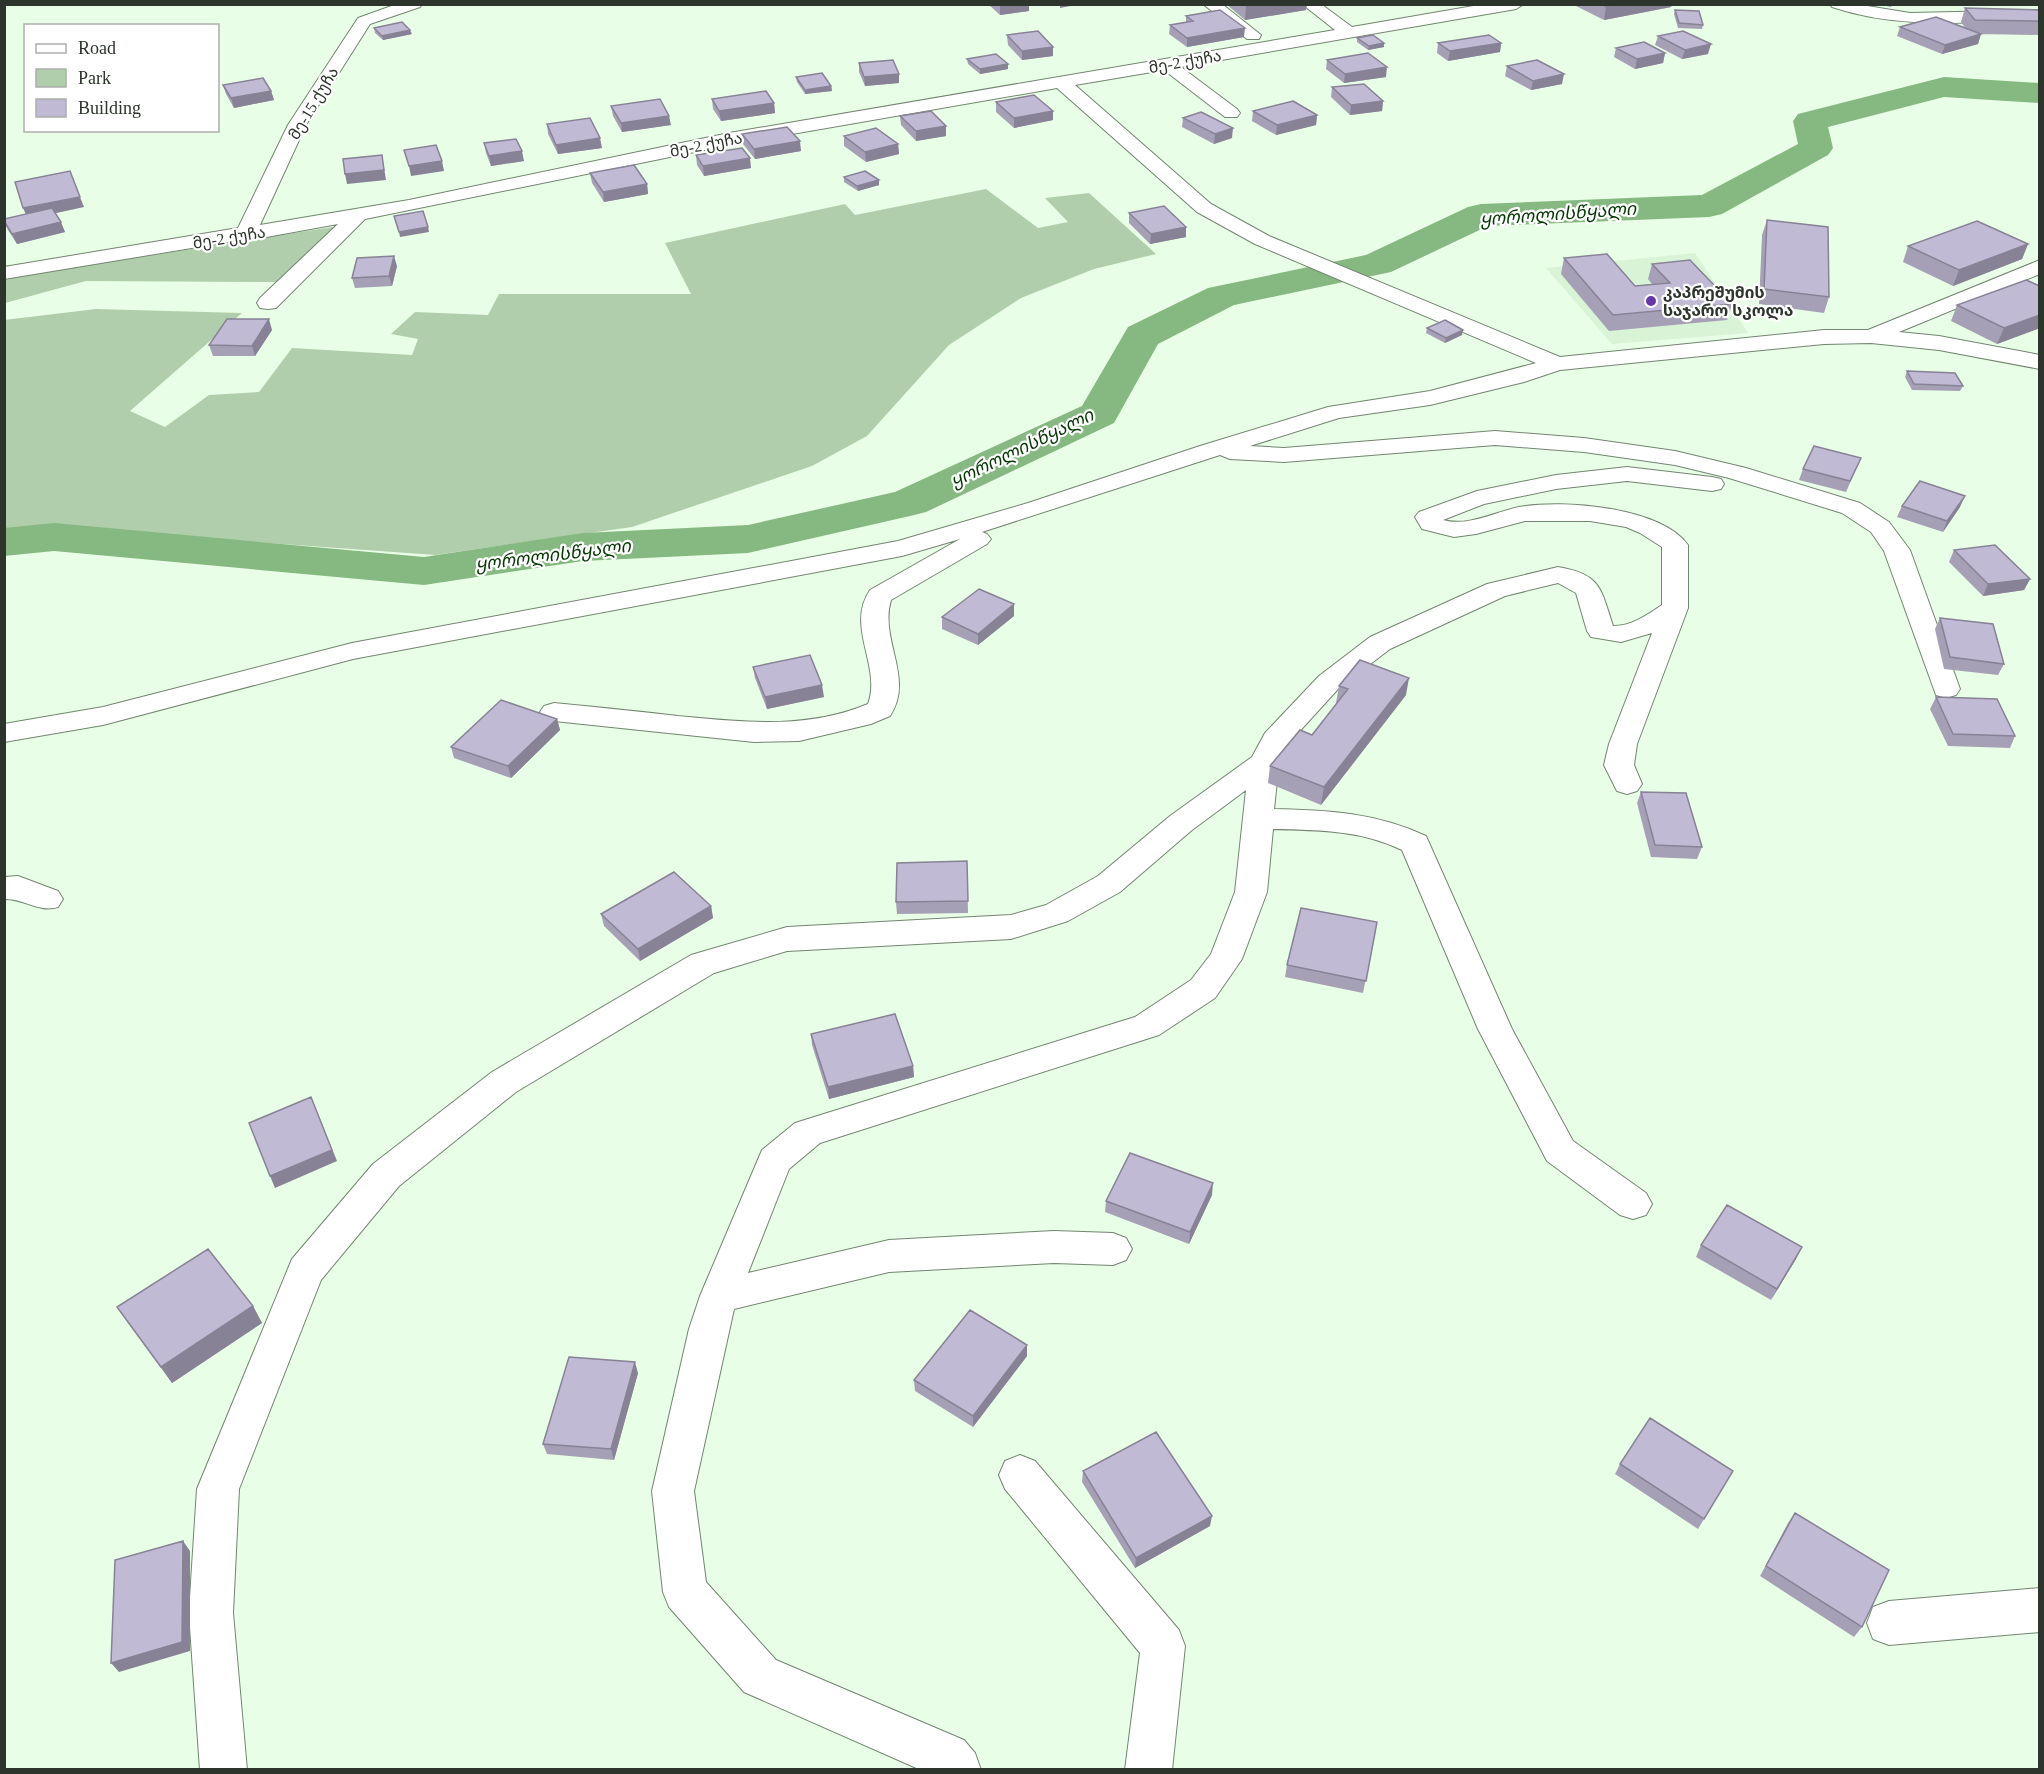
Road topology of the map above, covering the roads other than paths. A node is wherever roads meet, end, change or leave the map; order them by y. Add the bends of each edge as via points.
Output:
1 (414, 4) edge
2 (1211, 4) edge
3 (1310, 4) edge
4 (1516, 4) edge
5 (1839, 4) edge
6 (1964, 4) edge
7 (2040, 15) edge
8 (1941, 17) junction
9 (1348, 32) junction
10 (1268, 46) junction
11 (1167, 64) junction
12 (1061, 82) junction
13 (1231, 114) dead end
14 (358, 215) junction
15 (245, 235) junction
16 (2040, 266) edge
17 (4, 273) edge
18 (268, 303) dead end
19 (1870, 336) junction
20 (2040, 362) edge
21 (1557, 364) junction
22 (1953, 367) dead end
23 (2040, 373) edge
24 (1208, 451) junction
25 (1737, 473) junction
26 (1037, 508) junction
27 (1675, 608) junction
28 (1946, 689) dead end
29 (554, 712) dead end
30 (4, 733) edge
31 (1264, 763) junction
32 (1627, 784) dead end
33 (1259, 819) junction
34 (4, 888) edge
35 (47, 899) dead end
36 (1633, 1204) dead end
37 (1113, 1249) dead end
38 (719, 1296) junction
39 (1020, 1475) dead end
40 (2040, 1610) edge
41 (1889, 1623) dead end
42 (224, 1770) edge
43 (958, 1770) edge
44 (1148, 1770) edge

1 - 15 street, მე-15 ქუჩა via 364,21 297,125
2 - 10 street
3 - 9 street
4 - 9 street, მე-2 ქუჩა
5 - 8 street via 1903,18
6 - 8 street
7 - 8 street
9 - 10 street, მე-2 ქუჩა
10 - 11 street, მე-2 ქუჩა
11 - 12 street, მე-2 ქუჩა
11 - 13 street
12 - 14 street, მე-2 ქუჩა via 729,139
12 - 21 street via 1204,208 1262,240
14 - 15 street, მე-2 ქუჩა
14 - 18 street
15 - 17 street, მე-2 ქუჩა
16 - 19 street
19 - 20 street via 1939,343
19 - 21 street via 1812,338
21 - 24 street via 1431,398 1336,412
22 - 23 street
24 - 25 street via 1284,455 1496,438 1584,445
24 - 26 street
25 - 27 street via 1726,482 1714,484 1627,474 1556,482 1478,498 1428,517 1431,524 1442,530 1458,531 1522,513 1625,517 1664,535 1675,545
25 - 28 street via 1851,508 1880,527 1897,550
26 - 29 street via 879,596 872,610 872,631 885,665 886,698 880,710 799,732 754,733
26 - 30 street via 902,548 352,651 103,716
27 - 31 street via 1637,631 1613,636 1601,631 1588,589 1570,577 1558,575 1496,590 1380,642 1329,682 1275,740
27 - 32 street via 1623,744 1619,765
31 - 33 street
31 - 42 street via 1181,823 1109,884 1057,913 1011,927 787,939 703,964 504,1082 386,1175 306,1271 218,1489 211,1613
33 - 36 street via 1341,821 1394,832 1415,843 1496,1029 1560,1152
33 - 38 street via 1251,892 1226,959 1203,989 1147,1026 808,1133 775,1160
34 - 35 street via 18,887
37 - 38 street via 1054,1247 889,1256
38 - 43 street via 673,1491 685,1592 760,1676 947,1757
39 - 44 street via 1162,1646
40 - 41 street

